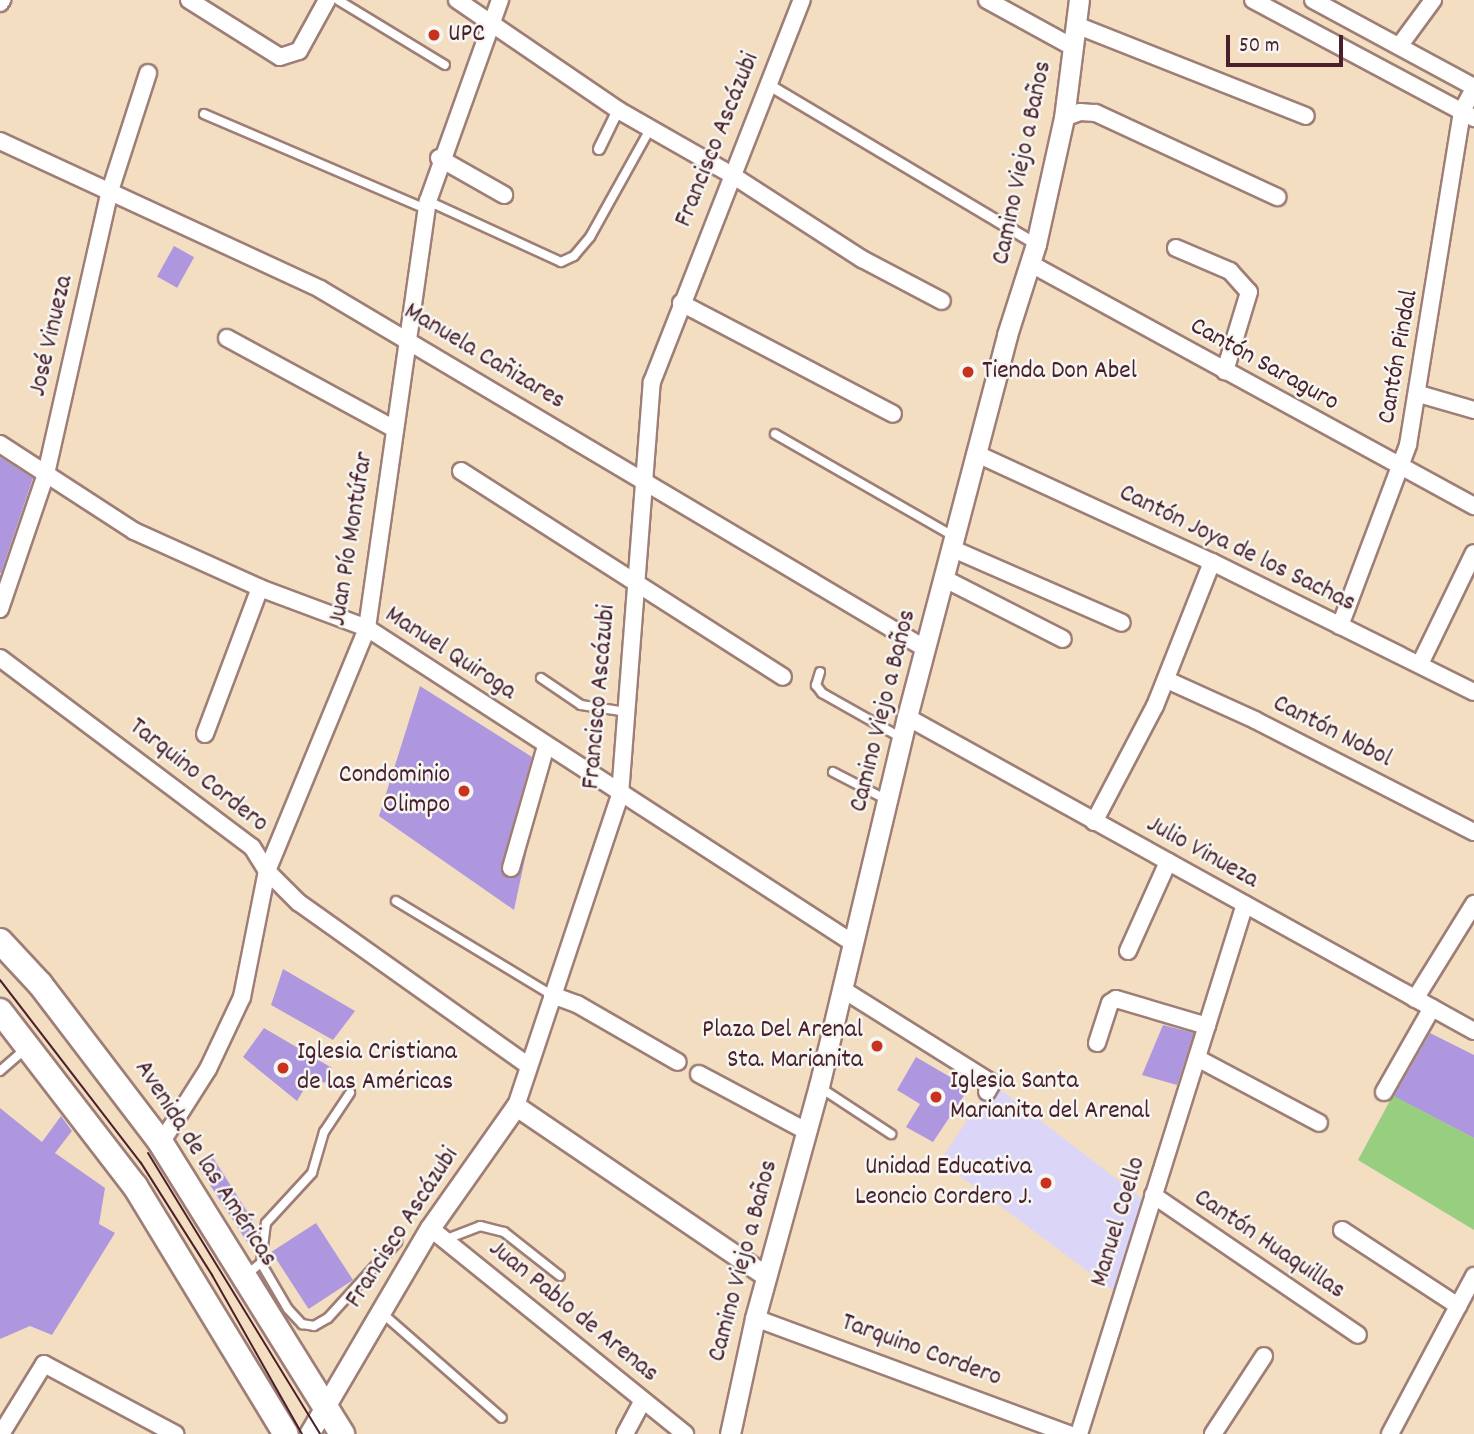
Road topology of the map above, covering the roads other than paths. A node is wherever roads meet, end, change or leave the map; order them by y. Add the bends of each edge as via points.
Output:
1 (188, 0) edge
2 (327, 0) edge
3 (338, 0) edge
4 (457, 0) edge
5 (500, 0) edge
6 (802, 0) edge
7 (987, 0) edge
8 (1079, 0) edge
9 (1253, 0) edge
10 (1313, 0) edge
11 (1433, 0) edge
12 (490, 22) junction
13 (1076, 25) junction
14 (1400, 45) junction
15 (1073, 47) junction
16 (445, 65) dead end
17 (148, 73) dead end
18 (769, 85) junction
19 (1474, 88) edge
20 (618, 110) junction
21 (204, 114) dead end
22 (1468, 115) edge
23 (1306, 116) dead end
24 (1064, 118) junction
25 (650, 129) junction
26 (0, 141) edge
27 (599, 149) dead end
28 (439, 158) junction
29 (732, 175) junction
30 (109, 194) junction
31 (504, 195) dead end
32 (1277, 197) dead end
33 (427, 205) junction
34 (1036, 244) junction
35 (1176, 248) dead end
36 (1031, 264) junction
37 (942, 300) dead end
38 (681, 303) junction
39 (405, 337) junction
40 (227, 338) dead end
41 (1225, 371) junction
42 (1419, 394) junction
43 (1474, 410) edge
44 (893, 414) dead end
45 (393, 428) junction
46 (775, 433) dead end
47 (0, 444) edge
48 (977, 454) junction
49 (1400, 467) junction
50 (461, 471) dead end
51 (46, 474) junction
52 (647, 486) junction
53 (1474, 506) edge
54 (954, 543) junction
55 (1474, 553) edge
56 (1212, 562) junction
57 (946, 579) junction
58 (636, 586) junction
59 (260, 588) junction
60 (0, 609) edge
61 (1122, 623) dead end
62 (1340, 626) junction
63 (367, 628) junction
64 (1063, 639) dead end
65 (926, 649) junction
66 (0, 658) edge
67 (1420, 664) junction
68 (820, 672) dead end
69 (783, 677) dead end
70 (541, 678) dead end
71 (1167, 680) junction
72 (1474, 692) edge
73 (626, 712) junction
74 (907, 717) junction
75 (205, 734) dead end
76 (902, 738) junction
77 (546, 746) junction
78 (833, 772) dead end
79 (620, 795) junction
80 (887, 800) junction
81 (1094, 822) junction
82 (1474, 832) edge
83 (1168, 862) junction
84 (510, 868) dead end
85 (267, 871) junction
86 (396, 901) dead end
87 (1245, 904) junction
88 (1474, 904) edge
89 (0, 941) edge
90 (853, 943) junction
91 (1128, 950) dead end
92 (842, 989) junction
93 (552, 995) junction
94 (1415, 999) junction
95 (1432, 1008) junction
96 (5, 1022) edge
97 (1207, 1026) junction
98 (1474, 1031) edge
99 (1097, 1043) dead end
100 (28, 1047) junction
101 (1197, 1058) junction
102 (678, 1062) dead end
103 (527, 1065) junction
104 (0, 1071) edge
105 (699, 1074) dead end
106 (819, 1086) junction
107 (987, 1092) dead end
108 (1384, 1092) dead end
109 (350, 1093) dead end
110 (516, 1106) junction
111 (1319, 1123) dead end
112 (806, 1132) junction
113 (891, 1135) dead end
114 (161, 1143) junction
115 (1153, 1195) junction
116 (1342, 1230) dead end
117 (437, 1234) junction
118 (397, 1242) dead end
119 (252, 1270) junction
120 (560, 1276) dead end
121 (766, 1276) junction
122 (1474, 1276) edge
123 (1458, 1306) junction
124 (380, 1311) junction
125 (279, 1315) junction
126 (755, 1318) junction
127 (1358, 1335) dead end
128 (1264, 1356) dead end
129 (643, 1400) junction
130 (323, 1405) junction
131 (502, 1418) dead end
132 (1034, 1428) edge
133 (1, 1434) edge
134 (175, 1434) edge
135 (286, 1434) edge
136 (309, 1434) edge
137 (342, 1434) edge
138 (625, 1434) edge
139 (685, 1434) edge
140 (730, 1434) edge
141 (1069, 1434) edge
142 (1079, 1434) edge
143 (1213, 1434) edge
144 (1390, 1434) edge

1 - 2 street via 280,57 299,51
3 - 16 lane
4 - 12 street
5 - 12 street, Juan Pío Montúfar
6 - 18 street, Francisco Ascázubi
7 - 15 street
8 - 13 street, Camino Viejo a Baños
9 - 22 street
10 - 14 street
11 - 14 street
12 - 20 street
12 - 28 street, Juan Pío Montúfar
13 - 15 street, Camino Viejo a Baños
13 - 23 street
14 - 19 street
15 - 24 street, Camino Viejo a Baños
17 - 30 street, José Vinueza
18 - 29 street, Francisco Ascázubi
18 - 34 street
19 - 22 street, Cantón Pindal
20 - 25 street
20 - 27 street
21 - 33 lane
22 - 42 street, Cantón Pindal
24 - 32 street via 1096,113
24 - 34 street, Camino Viejo a Baños
25 - 29 street
25 - 33 lane via 590,237 574,256 561,262
26 - 30 street, Manuela Cañizares
28 - 31 street
28 - 33 street, Juan Pío Montúfar
29 - 37 street via 862,259
29 - 38 street, Francisco Ascázubi
30 - 39 street, Manuela Cañizares via 320,289
30 - 51 street, José Vinueza
33 - 39 street, Juan Pío Montúfar
34 - 36 street, Camino Viejo a Baños
35 - 41 street via 1230,271 1249,292
36 - 41 street, Cantón Saraguro
36 - 48 street, Camino Viejo a Baños
38 - 44 street
38 - 52 street, Francisco Ascázubi via 652,382
39 - 45 street, Juan Pío Montúfar
39 - 52 street, Manuela Cañizares
40 - 45 street
41 - 49 street, Cantón Saraguro
42 - 43 street
42 - 49 street, Cantón Pindal
45 - 63 street, Juan Pío Montúfar
46 - 54 lane
47 - 51 street, Manuel Quiroga
48 - 54 street, Camino Viejo a Baños
48 - 56 street, Cantón Joya de los Sachas
49 - 53 street, Cantón Saraguro
49 - 62 street, Cantón Pindal
50 - 58 street
51 - 59 street, Manuel Quiroga via 134,531
51 - 60 street, José Vinueza
52 - 58 street, Francisco Ascázubi
52 - 65 street, Manuela Cañizares
54 - 57 street, Camino Viejo a Baños
54 - 61 street
55 - 67 street
56 - 62 street, Cantón Joya de los Sachas
56 - 71 street
57 - 64 street
57 - 65 street, Camino Viejo a Baños
58 - 69 street
58 - 73 street, Francisco Ascázubi
59 - 63 street, Manuel Quiroga
59 - 75 street
62 - 67 street, Cantón Joya de los Sachas
63 - 77 street, Manuel Quiroga
63 - 85 street, Juan Pío Montúfar
65 - 74 street, Camino Viejo a Baños
66 - 85 street, Tarquino Cordero via 252,847
67 - 72 street, Cantón Joya de los Sachas
68 - 76 lane via 816,685 822,693
70 - 73 lane via 581,705
71 - 81 street
71 - 82 street, Cantón Nobol
73 - 79 street, Francisco Ascázubi
74 - 76 street, Camino Viejo a Baños
74 - 81 street, Julio Vinueza
76 - 80 street, Camino Viejo a Baños
77 - 79 street, Manuel Quiroga
77 - 84 street
78 - 80 lane
79 - 90 street, Manuel Quiroga
79 - 93 street, Francisco Ascázubi
80 - 90 street, Camino Viejo a Baños
81 - 83 street, Julio Vinueza
83 - 87 street, Julio Vinueza
83 - 91 street
85 - 103 street, Tarquino Cordero via 298,902
85 - 114 street, Juan Pío Montúfar via 242,997 208,1069
86 - 93 lane
87 - 94 street, Julio Vinueza
87 - 97 street, Manuel Coello
88 - 94 street
89 - 114 main road, Avenida de las Américas via 40,985
90 - 92 street, Camino Viejo a Baños
92 - 106 street, Camino Viejo a Baños
92 - 107 street via 992,1083
93 - 102 street via 577,1004
93 - 103 street, Francisco Ascázubi
94 - 95 street, Julio Vinueza
95 - 98 street, Julio Vinueza
95 - 108 street
96 - 100 main road
97 - 99 street via 1116,999 1110,1003
97 - 101 street, Manuel Coello
100 - 104 lane
100 - 135 main road via 135,1186
101 - 111 street
101 - 115 street, Manuel Coello
103 - 110 street, Francisco Ascázubi
105 - 112 street
106 - 112 street, Camino Viejo a Baños
106 - 113 lane
109 - 119 lane via 324,1132 312,1173 266,1223
110 - 117 street, Francisco Ascázubi
110 - 121 street
112 - 121 street, Camino Viejo a Baños
114 - 119 main road, Avenida de las Américas
115 - 127 street, Cantón Huaquillas
115 - 142 street, Manuel Coello
116 - 123 street
117 - 120 lane via 480,1226 504,1232
117 - 124 street, Francisco Ascázubi
117 - 129 street, Juan Pablo de Arenas
118 - 125 lane via 328,1318 314,1326
119 - 125 main road, Avenida de las Américas
121 - 126 street, Camino Viejo a Baños
122 - 123 street
123 - 144 street
124 - 130 street, Francisco Ascázubi
124 - 131 lane
125 - 130 main road, Avenida de las Américas
126 - 132 street, Tarquino Cordero
126 - 140 street, Camino Viejo a Baños
128 - 143 street
129 - 138 street
129 - 139 street, Juan Pablo de Arenas
130 - 136 street, Francisco Ascázubi
130 - 137 main road, Avenida de las Américas
132 - 141 street, Tarquino Cordero
133 - 134 street via 44,1364

